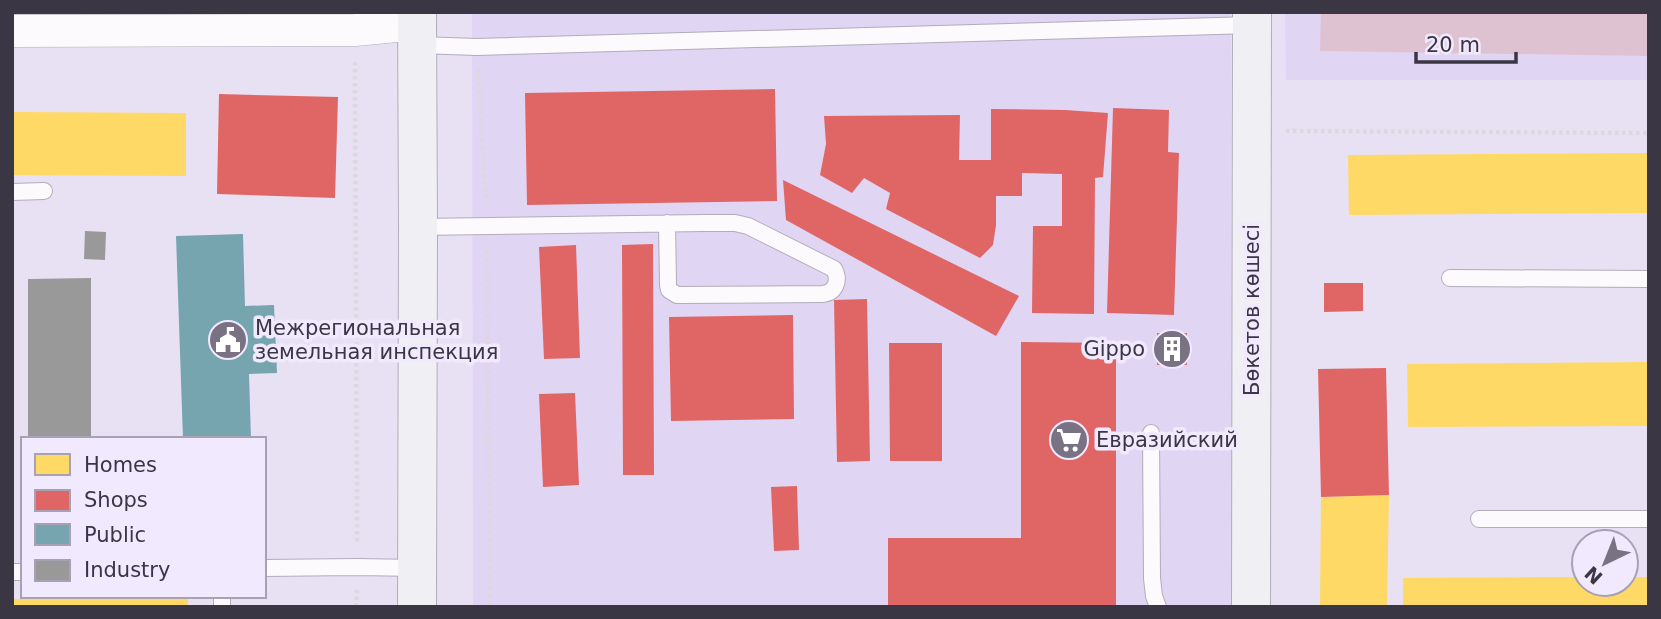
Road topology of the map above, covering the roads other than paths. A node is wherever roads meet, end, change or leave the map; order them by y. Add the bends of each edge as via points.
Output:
1 (1252, 19) edge
2 (417, 27) edge
3 (12, 31) edge
4 (44, 191) dead end
5 (12, 192) edge
6 (667, 223) junction
7 (418, 227) junction
8 (1450, 278) dead end
9 (1649, 279) edge
10 (1152, 433) dead end
11 (1479, 519) dead end
12 (1649, 519) edge
13 (266, 568) edge
14 (417, 568) junction
15 (417, 607) edge
16 (1158, 607) edge
17 (1251, 607) edge

1 - 2 lane via 477,47
1 - 17 main road, Бөкетов көшесі
2 - 3 street
2 - 7 main road
4 - 5 lane
6 - 6 lane via 748,226 834,269 835,286 827,294 677,295 668,285
6 - 7 lane
7 - 14 main road
8 - 9 lane
10 - 16 lane via 1152,578
11 - 12 lane
13 - 14 lane
14 - 15 main road

